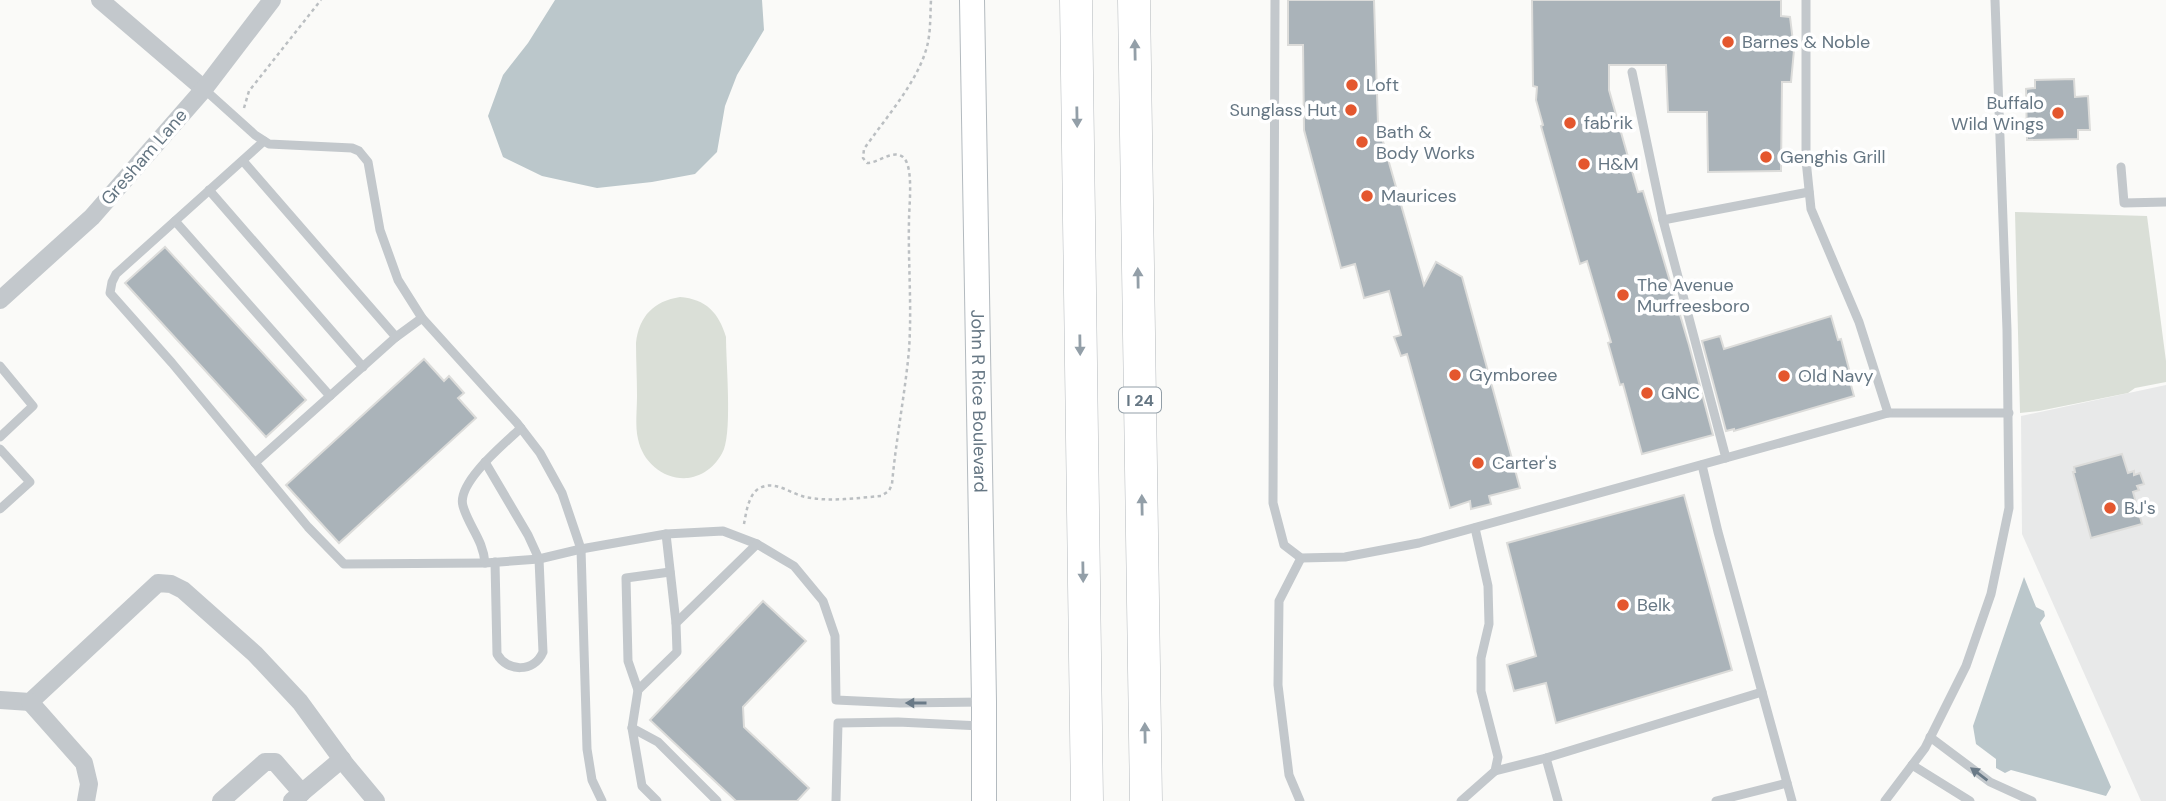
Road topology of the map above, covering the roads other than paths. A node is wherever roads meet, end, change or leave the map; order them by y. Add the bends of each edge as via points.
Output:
1 (100, 0) edge
2 (272, 0) edge
3 (972, 0) edge
4 (1076, 0) edge
5 (1134, 0) edge
6 (1275, 0) edge
7 (1806, 0) edge
8 (1995, 0) edge
9 (1632, 72) dead end
10 (204, 89) junction
11 (264, 141) junction
12 (243, 160) junction
13 (2121, 167) dead end
14 (209, 190) junction
15 (1809, 192) junction
16 (2166, 202) edge
17 (1663, 220) junction
18 (175, 221) junction
19 (0, 300) edge
20 (422, 317) junction
21 (396, 337) junction
22 (0, 366) edge
23 (363, 367) junction
24 (330, 396) junction
25 (1888, 413) junction
26 (2009, 413) junction
27 (521, 428) junction
28 (0, 437) edge
29 (0, 449) edge
30 (1726, 458) junction
31 (485, 462) junction
32 (255, 463) junction
33 (1702, 465) junction
34 (0, 509) edge
35 (1475, 528) junction
36 (666, 534) junction
37 (757, 544) junction
38 (581, 549) junction
39 (1301, 558) junction
40 (539, 559) junction
41 (490, 562) junction
42 (670, 572) junction
43 (676, 623) junction
44 (638, 690) junction
45 (1762, 692) junction
46 (0, 700) edge
47 (30, 702) junction
48 (984, 714) junction
49 (632, 728) junction
50 (1930, 737) junction
51 (1546, 758) junction
52 (342, 759) junction
53 (1912, 765) junction
54 (1495, 771) junction
55 (1787, 783) junction
56 (297, 797) edge
57 (86, 801) edge
58 (221, 801) edge
59 (376, 801) edge
60 (602, 801) edge
61 (657, 801) edge
62 (717, 801) edge
63 (836, 801) edge
64 (984, 801) edge
65 (1087, 801) edge
66 (1146, 801) edge
67 (1300, 801) edge
68 (1461, 801) edge
69 (1558, 801) edge
70 (1716, 801) edge
71 (1792, 801) edge
72 (1885, 801) edge
73 (1970, 801) edge
74 (2032, 801) edge

1 - 10 street
2 - 10 street, Gresham Lane
3 - 48 street, John R Rice Boulevard
4 -> 65 highway
66 -> 5 highway, I 24
6 - 39 lane via 1273,503 1284,545
7 - 15 lane
8 - 26 lane
9 - 17 lane
10 - 11 lane
10 - 19 street, Gresham Lane via 92,216
11 - 12 lane
11 - 20 lane via 282,146 352,148 364,156 380,230 398,280
12 - 14 lane
12 - 21 lane
13 - 16 lane via 2124,204
14 - 18 lane
14 - 23 lane
15 - 17 lane
15 - 25 lane via 1811,209 1859,322
17 - 30 lane
18 - 24 lane
18 - 32 lane via 116,274 110,293
20 - 21 lane
20 - 27 lane
21 - 23 lane
22 - 28 lane via 33,406
23 - 24 lane
24 - 32 lane
25 - 26 lane
25 - 30 lane
26 - 50 lane via 2009,508 1991,594 1966,667
27 - 31 lane
27 - 38 lane via 562,493
29 - 34 lane via 30,482
30 - 33 lane
31 - 40 lane
31 - 41 lane via 462,496
32 - 41 lane via 344,564
33 - 35 lane
33 - 45 lane
35 - 39 lane via 1345,558
35 - 54 lane via 1488,586 1489,624 1481,658 1481,691 1498,757
36 - 37 lane via 723,531
36 - 38 lane
36 - 42 lane
37 - 43 lane
48 -> 37 lane via 836,700 835,636 823,601 794,566
38 - 40 lane
38 - 60 lane via 587,749 592,780
39 - 67 lane via 1279,601 1278,672 1289,775
40 - 41 lane
40 - 41 lane via 543,652 528,667 507,666 496,654
42 - 43 lane
42 - 44 lane via 626,578 628,661
43 - 44 lane via 677,652
44 - 49 lane
45 - 51 lane
45 - 55 lane
46 - 47 street
47 - 52 street via 158,583 171,584 255,654 300,702
47 - 57 street via 84,763 89,784
48 - 63 lane via 838,723
48 - 64 street, John R Rice Boulevard
49 - 61 lane via 642,786
49 - 62 lane via 658,742
50 - 53 lane
74 -> 50 lane via 1990,782
51 - 54 lane
51 - 69 lane
52 - 56 street
52 - 59 street
53 - 72 lane
53 - 73 lane
54 - 68 lane
55 - 70 lane
55 - 71 lane
56 - 58 street via 275,762 265,762

